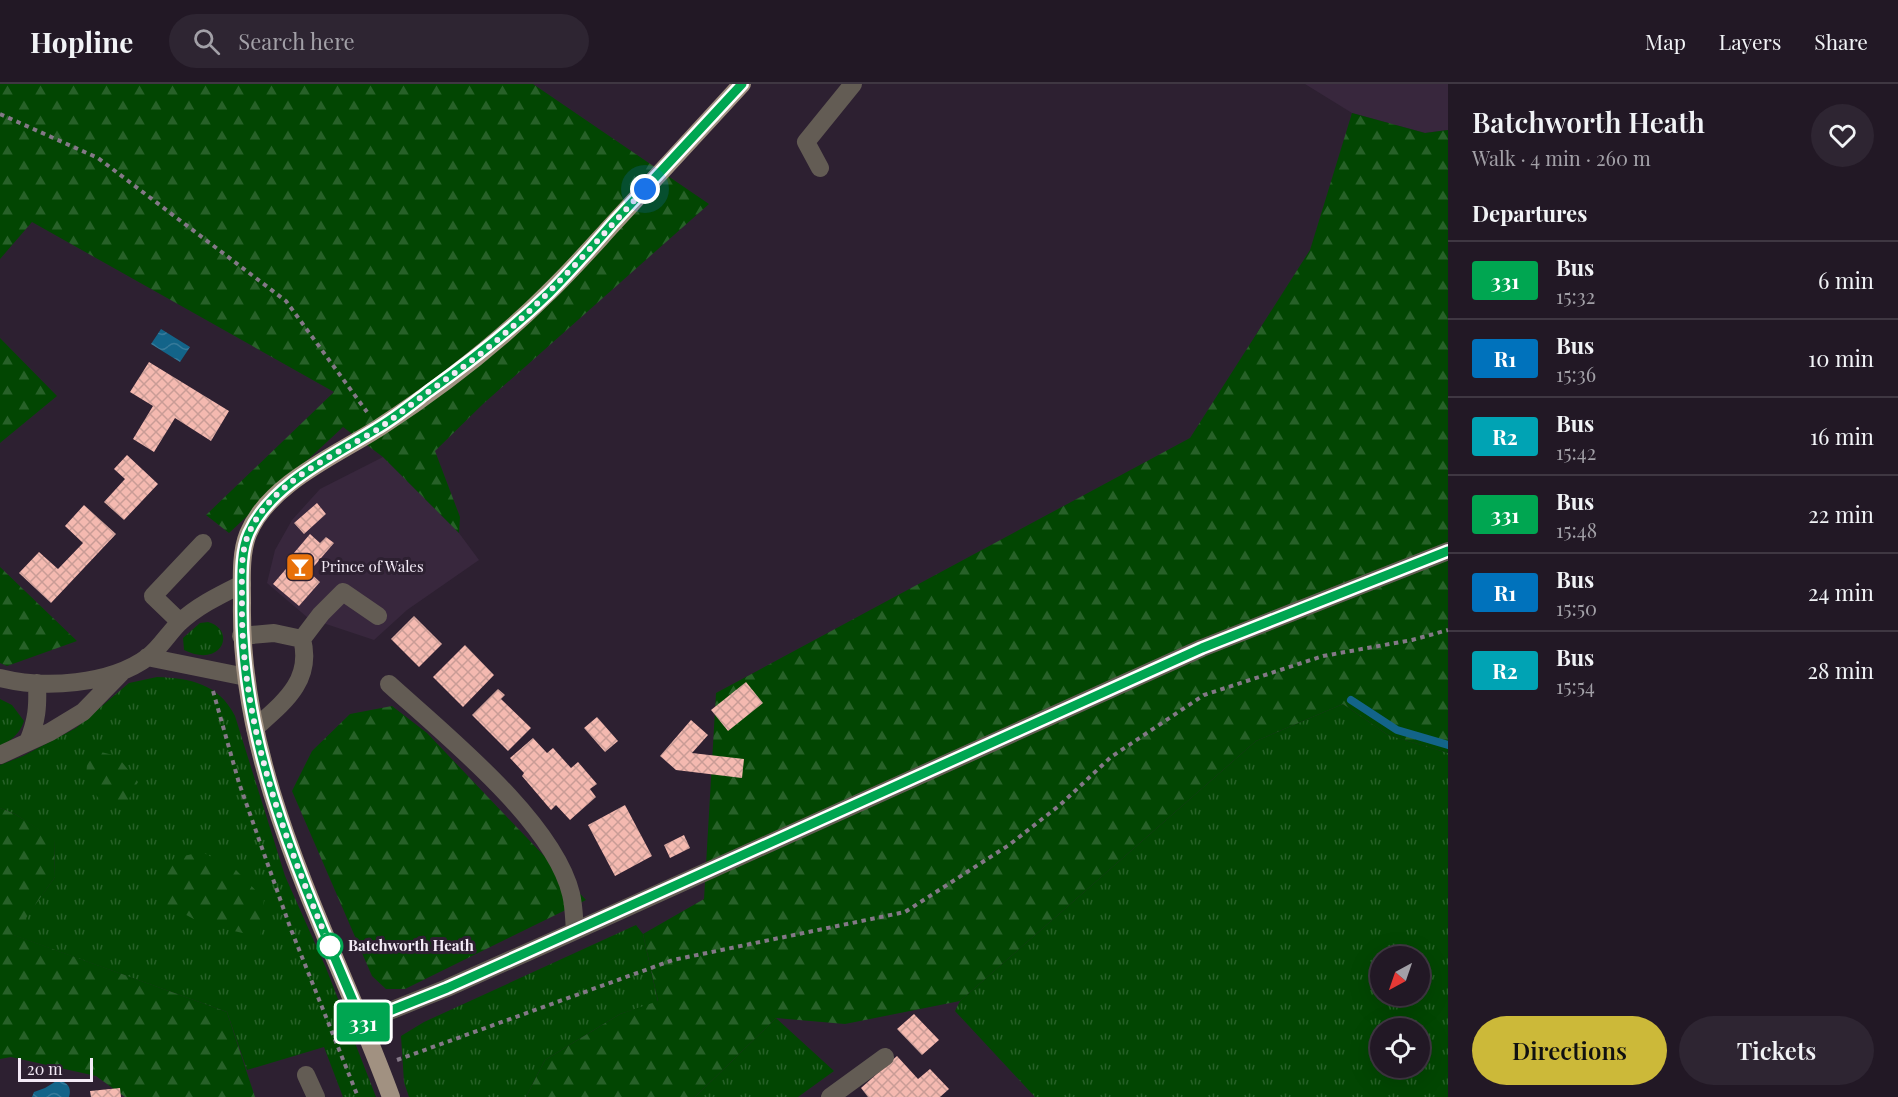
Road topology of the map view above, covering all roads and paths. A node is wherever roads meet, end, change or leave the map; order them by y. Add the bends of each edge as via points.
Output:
1 (742, 84) edge
2 (853, 84) edge
3 (0, 114) edge
4 (820, 168) dead end
5 (372, 420) dead end
6 (203, 543) dead end
7 (1448, 551) edge
8 (242, 584) junction
9 (378, 616) dead end
10 (180, 622) junction
11 (1448, 630) edge
12 (241, 636) junction
13 (302, 639) junction
14 (147, 657) junction
15 (122, 671) junction
16 (246, 677) junction
17 (0, 678) edge
18 (37, 683) junction
19 (388, 684) dead end
20 (212, 690) dead end
21 (255, 728) junction
22 (28, 741) junction
23 (0, 755) edge
24 (574, 931) junction
25 (362, 1022) junction
26 (885, 1057) dead end
27 (394, 1061) dead end
28 (306, 1075) dead end
29 (316, 1097) edge
30 (358, 1097) edge
31 (391, 1097) edge
32 (830, 1097) edge

1 - 8 main road via 549,293 480,354 379,428 300,476 268,505 248,534
2 - 4 street via 806,142
3 - 5 path via 98,158 286,301
6 - 10 street via 153,596
7 - 24 street via 1202,648
8 - 10 street
8 - 12 main road
9 - 13 street via 343,592
10 - 14 street
11 - 27 path via 1323,656 1204,695 1111,757 1060,805 1009,845 905,912 673,960
12 - 13 street via 274,633
12 - 16 main road
13 - 21 street via 306,655 301,677 285,701
14 - 15 street
14 - 16 street
15 - 18 street via 65,684
15 - 22 street via 82,712
16 - 21 main road
17 - 18 street
18 - 22 street via 38,709
19 - 24 street via 511,799 543,839 562,869 572,895
20 - 30 path via 239,783 282,904
21 - 25 main road via 269,785 300,876
22 - 23 street
24 - 25 street
25 - 31 main road
26 - 32 street
28 - 29 street

